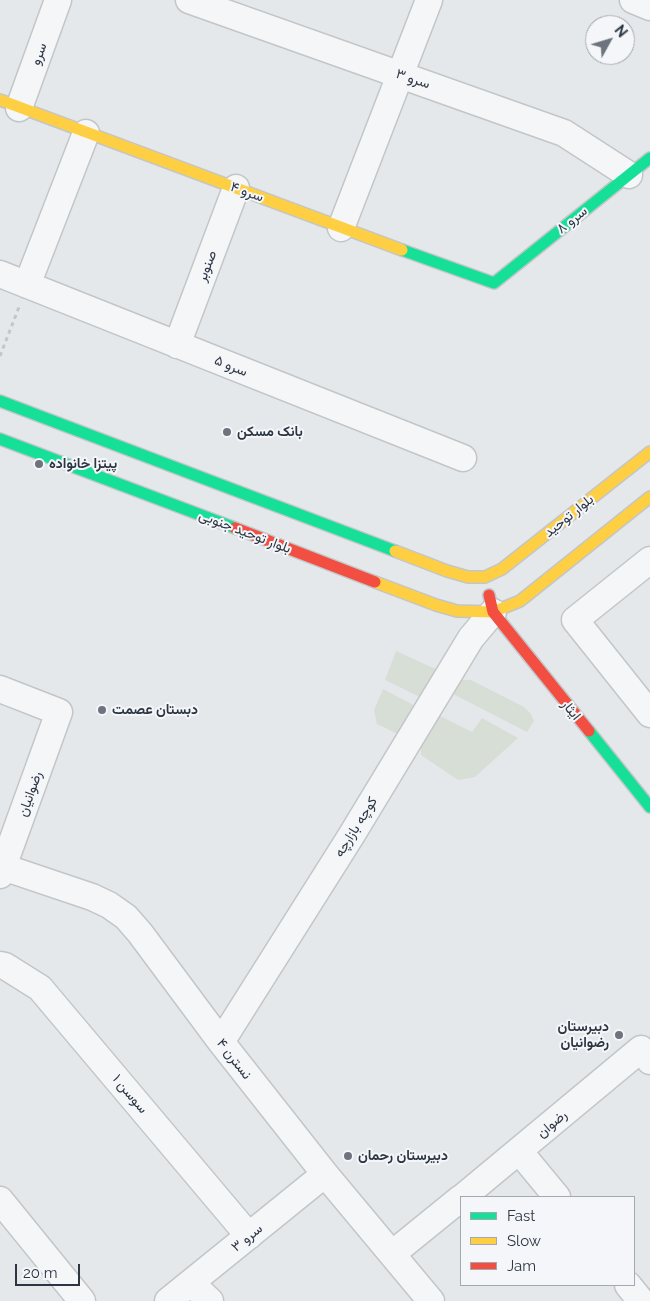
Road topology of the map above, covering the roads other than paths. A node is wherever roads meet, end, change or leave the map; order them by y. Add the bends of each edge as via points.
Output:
1 (58, 0) edge
2 (189, 0) edge
3 (429, 0) edge
4 (633, 0) edge
5 (650, 7) edge
6 (400, 75) junction
7 (9, 104) edge
8 (86, 132) junction
9 (650, 158) edge
10 (628, 175) junction
11 (236, 188) junction
12 (341, 228) junction
13 (0, 274) edge
14 (494, 283) joint
15 (27, 285) junction
16 (177, 344) junction
17 (0, 401) edge
18 (0, 439) edge
19 (650, 452) edge
20 (463, 458) dead end
21 (650, 497) edge
22 (650, 560) edge
23 (485, 576) junction
24 (493, 612) junction
25 (642, 687) edge
26 (0, 689) edge
27 (650, 714) edge
28 (650, 808) edge
29 (1, 869) edge
30 (0, 965) edge
31 (221, 1042) junction
32 (645, 1055) edge
33 (519, 1152) junction
34 (326, 1174) junction
35 (464, 1196) edge
36 (555, 1196) edge
37 (0, 1200) edge
38 (460, 1200) edge
39 (249, 1236) junction
40 (392, 1254) junction
41 (192, 1283) junction
42 (629, 1286) edge
43 (82, 1301) edge
44 (168, 1301) edge
45 (210, 1301) edge
46 (431, 1301) edge
47 (642, 1301) edge

1 - 7 street, سرو
2 - 6 street, سرو ۳
3 - 6 street
4 - 5 street
6 - 10 street, سرو ۳ via 564,133
6 - 12 street
7 - 8 main road, سرو ۴
8 - 11 main road, سرو ۴
8 - 15 street
9 - 10 main road, سرو ۸
10 - 14 main road, سرو ۸
11 - 12 main road, سرو ۴
11 - 16 street, صنوبر
12 - 14 main road, سرو ۴
13 - 15 street, سرو ۵
15 - 16 street, سرو ۵
16 - 20 street, سرو ۵
17 - 23 main road via 447,571 468,577
18 - 24 main road, بلوار توحید جنوبی via 436,605 458,611
19 - 23 main road, بلوار توحید via 502,569
21 - 24 main road via 520,601
22 - 25 street via 575,620
23 - 24 main road
24 - 28 main road, ایثار
24 - 31 street, کوچه بازارچه via 470,638 351,836
25 - 27 street
26 - 29 street, رضوانیان via 59,712
29 - 31 street, نسترن ۴ via 92,897 126,917
30 - 39 street, سوسن ۱ via 40,988
31 - 34 street, نسترن ۴
32 - 33 street, رضوان
33 - 35 street, رضوان
33 - 36 street
34 - 39 street, سرو ۳
34 - 40 street, نسترن ۴
37 - 43 street
38 - 40 street, رضوان
39 - 41 street, سرو ۳
40 - 46 street, نسترن ۴
41 - 44 street, سرو ۳
41 - 45 street
42 - 47 street

